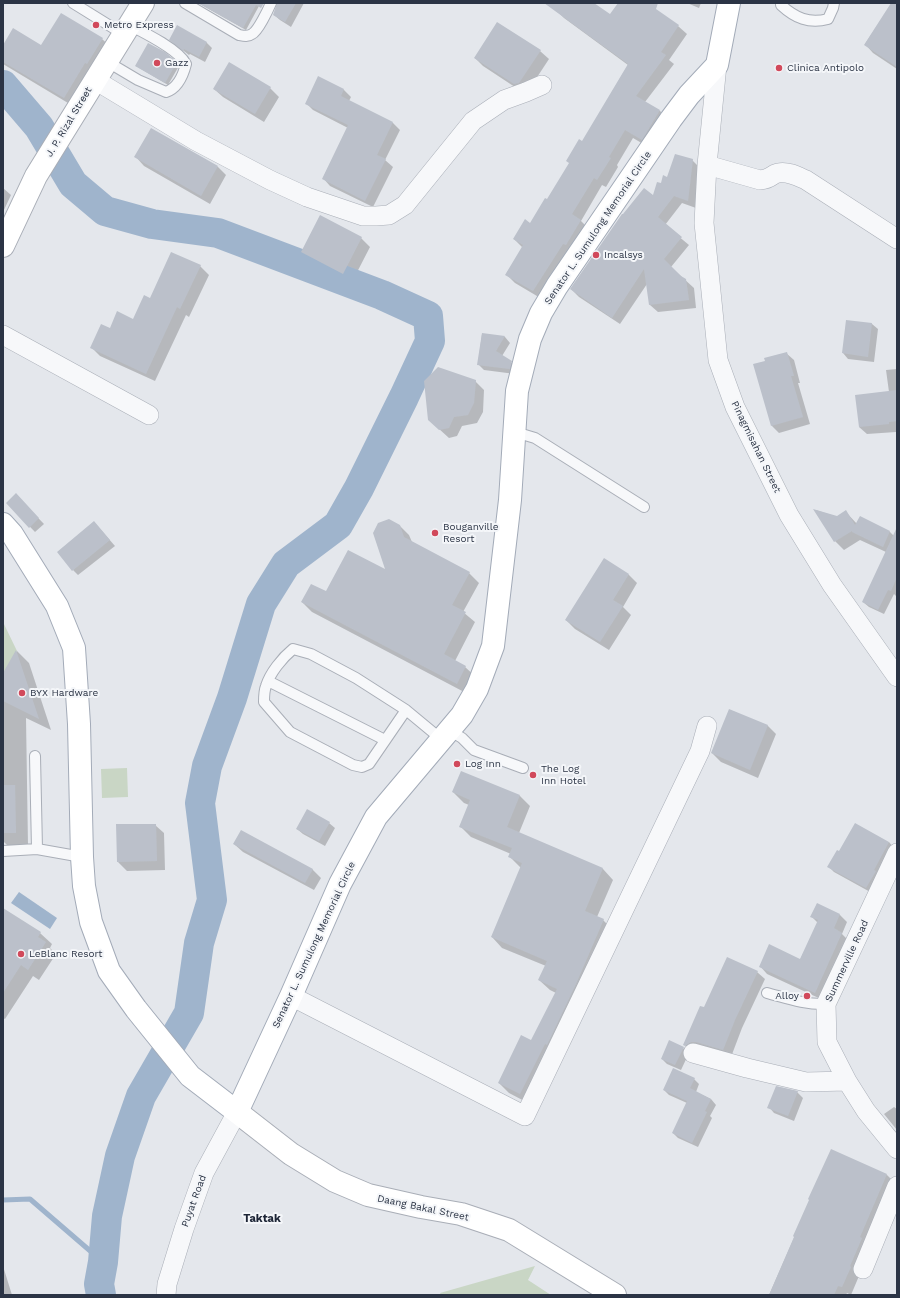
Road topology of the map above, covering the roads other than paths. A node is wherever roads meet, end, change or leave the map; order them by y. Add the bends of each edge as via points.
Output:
1 (73, 3) edge
2 (143, 3) edge
3 (185, 3) edge
4 (271, 3) edge
5 (730, 3) edge
6 (781, 3) edge
7 (834, 3) edge
8 (126, 30) junction
9 (106, 61) junction
10 (717, 65) junction
11 (95, 80) junction
12 (542, 85) dead end
13 (707, 165) junction
14 (897, 239) edge
15 (3, 246) edge
16 (3, 335) edge
17 (149, 415) dead end
18 (515, 432) junction
19 (644, 507) dead end
20 (3, 524) edge
21 (3, 542) edge
22 (33, 569) junction
23 (897, 677) edge
24 (268, 681) junction
25 (406, 710) junction
26 (707, 726) dead end
27 (445, 735) junction
28 (385, 740) junction
29 (35, 756) dead end
30 (523, 768) dead end
31 (37, 849) junction
32 (3, 851) edge
33 (897, 853) edge
34 (82, 858) junction
35 (767, 992) dead end
36 (291, 996) junction
37 (826, 1004) junction
38 (693, 1052) dead end
39 (847, 1081) junction
40 (237, 1112) junction
41 (897, 1149) edge
42 (897, 1186) edge
43 (863, 1269) dead end
44 (166, 1295) edge
45 (615, 1295) edge

1 - 8 lane
2 - 8 main road, J. P. Rizal Street
3 - 4 lane via 246,37 254,34
5 - 10 main road
6 - 7 lane via 785,9 800,19 817,22 828,19
8 - 9 main road, J. P. Rizal Street
8 - 9 lane via 168,47 184,59 186,64 180,81 166,92 138,80
9 - 11 main road, J. P. Rizal Street
10 - 13 street, Pinagmisahan Street
10 - 18 main road, Senator L. Sumulong Memorial Circle via 671,119 541,313 530,339 517,391
11 - 12 street via 196,141 270,180 307,197 363,216 389,215 405,205 473,121 504,100
11 - 15 main road, J. P. Rizal Street via 36,176
13 - 14 street via 760,180 768,179 777,173 789,173 806,180
13 - 23 street, Pinagmisahan Street via 704,223 718,360 735,407 790,515 828,579
16 - 17 street
18 - 19 lane via 536,438
18 - 27 main road, Senator L. Sumulong Memorial Circle via 494,646 477,690 462,715
20 - 22 main road
21 - 22 main road
22 - 34 main road via 57,606 74,648 79,724
24 - 25 lane via 282,658 293,649 311,654 356,678
24 - 28 lane
24 - 28 lane via 264,702 290,732 353,765 362,767 369,764
25 - 27 lane
25 - 28 lane
26 - 36 street via 700,751 526,1116
27 - 30 lane via 462,738 474,750
27 - 36 main road, Senator L. Sumulong Memorial Circle via 376,817 340,884
29 - 31 lane
31 - 32 lane
31 - 34 lane
33 - 37 street, Summerville Road
34 - 40 main road via 91,922 109,971 136,1010 190,1076
35 - 37 lane via 794,1000
36 - 40 main road, Senator L. Sumulong Memorial Circle
37 - 39 street, Summerville Road via 827,1042
38 - 39 street via 806,1082
39 - 41 street, Summerville Road via 866,1111
40 - 44 street, Puyat Road via 204,1173 184,1229
40 - 45 main road, Daang Bakal Street via 291,1154 335,1181 368,1195 421,1208 461,1214 509,1230
42 - 43 street

